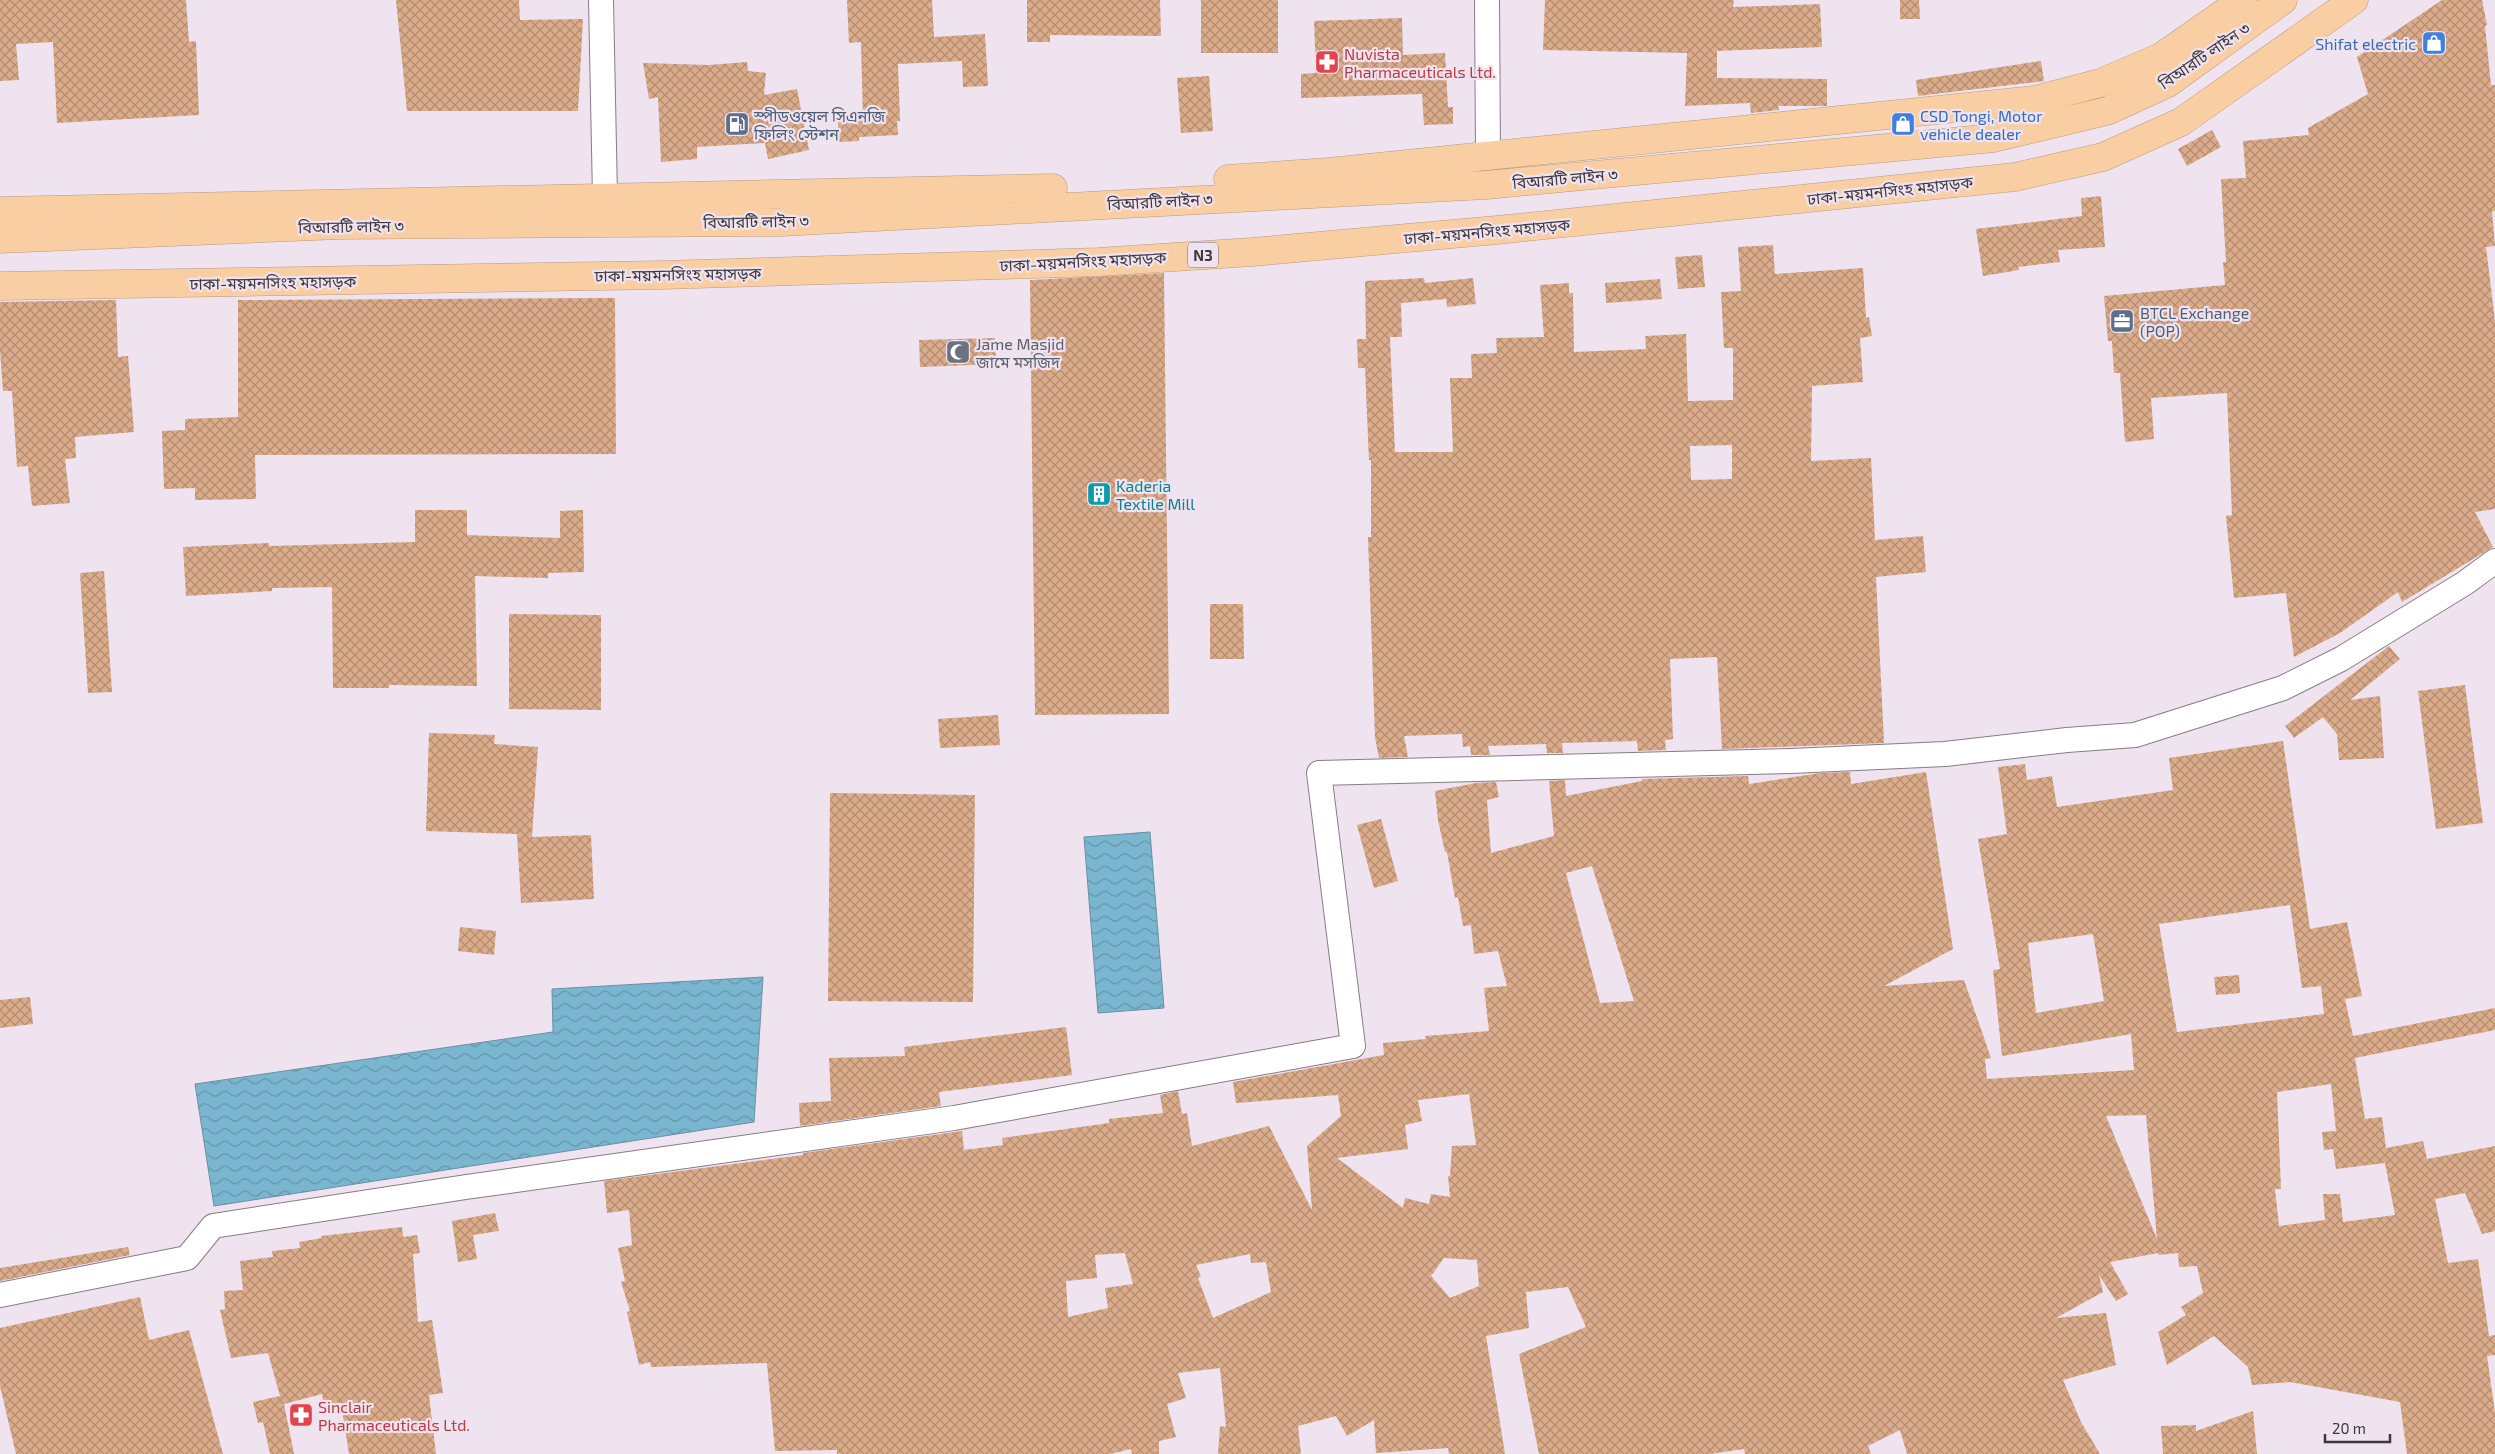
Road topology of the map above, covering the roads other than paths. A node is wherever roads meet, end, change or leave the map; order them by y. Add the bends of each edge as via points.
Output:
1 (601, 0) edge
2 (1487, 0) edge
3 (2243, 0) edge
4 (2283, 0) edge
5 (2354, 0) edge
6 (1488, 154) junction
7 (606, 197) junction
8 (0, 211) edge
9 (0, 238) edge
10 (0, 286) edge
11 (2495, 561) edge
12 (0, 1295) edge

1 - 7 street
2 - 6 street
3 - 6 highway via 2161,57 2100,83 2034,100
4 - 9 highway, বিআরটি লাইন ৩ via 2168,83 2107,111 1994,138 1486,185 800,220 339,225
5 - 10 highway, ঢাকা-ময়মনসিংহ মহাসড়ক / N3 via 2181,122 2103,157 2015,177 1498,230 1098,262 662,275
6 - 7 highway via 1329,172 1166,184
7 - 8 highway
11 - 12 street via 2341,659 2283,688 2135,735 1926,755 1319,773 1354,1046 954,1118 213,1226 187,1258

